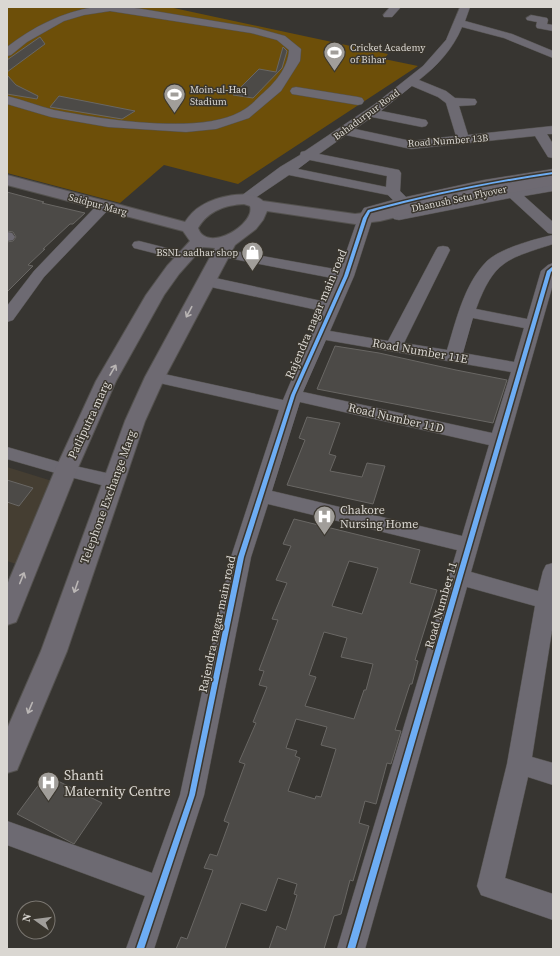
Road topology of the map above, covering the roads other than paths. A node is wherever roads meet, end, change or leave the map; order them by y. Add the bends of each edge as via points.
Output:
1 (396, 7) edge
2 (465, 7) edge
3 (388, 15) dead end
4 (531, 18) dead end
5 (459, 23) junction
6 (548, 27) edge
7 (529, 45) junction
8 (7, 53) edge
9 (553, 55) edge
10 (411, 81) junction
11 (279, 88) junction
12 (7, 100) edge
13 (358, 101) dead end
14 (452, 102) junction
15 (471, 102) dead end
16 (370, 113) junction
17 (422, 123) dead end
18 (553, 130) edge
19 (344, 131) junction
20 (539, 132) junction
21 (463, 140) junction
22 (553, 154) edge
23 (306, 155) junction
24 (285, 170) junction
25 (553, 173) edge
26 (7, 180) edge
27 (553, 180) edge
28 (553, 187) edge
29 (513, 193) junction
30 (398, 197) junction
31 (104, 206) junction
32 (253, 207) junction
33 (283, 209) joint
34 (367, 219) junction
35 (553, 230) edge
36 (194, 235) junction
37 (553, 239) edge
38 (139, 245) dead end
39 (226, 247) junction
40 (443, 250) dead end
41 (515, 253) junction
42 (185, 257) junction
43 (553, 261) edge
44 (553, 268) edge
45 (346, 276) junction
46 (206, 281) junction
47 (331, 308) junction
48 (469, 312) junction
49 (7, 317) edge
50 (533, 324) junction
51 (319, 334) junction
52 (394, 346) junction
53 (453, 357) junction
54 (521, 368) junction
55 (155, 377) junction
56 (291, 401) junction
57 (499, 441) junction
58 (7, 453) edge
59 (66, 470) junction
60 (113, 481) junction
61 (260, 495) junction
62 (469, 545) junction
63 (553, 571) edge
64 (460, 577) junction
65 (550, 602) edge
66 (7, 614) edge
67 (7, 761) edge
68 (519, 764) junction
69 (553, 774) edge
70 (7, 833) edge
71 (160, 889) junction
72 (553, 907) edge
73 (140, 949) edge
74 (351, 949) edge

1 - 3 street
2 - 5 street, Bahadurpur Road
4 - 6 street via 543,20 541,26
5 - 7 street via 508,36
5 - 10 street, Bahadurpur Road via 451,41 427,68
6 - 7 street
7 - 9 street
8 - 11 street via 23,40 60,19 82,12 110,8 142,12 252,30 281,38 295,49 295,55
10 - 14 street via 442,94
10 - 16 street, Bahadurpur Road
11 - 12 street via 245,115 216,125 186,128 78,119
11 - 13 street via 286,93 296,91
14 - 15 street
14 - 21 street
16 - 17 street
16 - 19 street, Bahadurpur Road
18 - 20 street, Road Number 13B
19 - 21 street, Road Number 13B via 411,145
19 - 23 street, Bahadurpur Road
20 - 21 street, Road Number 13B
20 - 22 street
23 - 24 street, Bahadurpur Road
23 - 30 street via 394,173
24 - 30 street
24 - 32 street, Bahadurpur Road
25 - 30 street
26 - 31 main road, Saidpur Marg
27 - 34 main road, Dhanush Setu Flyover via 499,189
28 - 29 street
29 - 34 street
29 - 35 street
30 - 34 street via 369,210
31 - 36 main road, Saidpur Marg
31 - 49 street via 39,274
32 - 33 main road, Patliputra marg
32 - 36 main road, Patliputra marg via 225,200 214,205 193,221
32 - 39 main road via 245,230
33 - 34 main road, Dhanush Setu Flyover
34 - 45 street, Rajendra nagar main road
36 - 39 main road, Saidpur Marg
36 - 42 main road, Patliputra marg
37 - 41 street
38 - 42 street
39 - 45 street
39 - 46 main road, Telephone Exchange Marg
40 - 52 street
41 - 43 street via 532,252
41 - 48 street via 494,263 478,284
59 -> 42 main road, Patliputra marg via 106,381 155,295
44 - 50 street, Road Number 11 via 549,271
45 - 47 street, Rajendra nagar main road
46 - 47 street
46 -> 55 main road, Telephone Exchange Marg
47 - 51 street, Rajendra nagar main road
48 - 50 street
48 - 53 street
50 - 54 street, Road Number 11
51 - 52 street, Road Number 11E
51 - 56 street, Rajendra nagar main road
52 - 53 street, Road Number 11E
53 - 54 street, Road Number 11E
54 - 57 street, Road Number 11
55 - 56 street, Road Number 11D
55 - 60 main road, Telephone Exchange Marg via 135,421
56 - 57 street, Road Number 11D
56 - 61 street, Rajendra nagar main road
57 - 62 street, Road Number 11
58 - 59 street
59 - 60 street
66 -> 59 main road, Patliputra marg
60 -> 67 main road, Telephone Exchange Marg via 54,651
61 - 62 street
61 - 71 street, Rajendra nagar main road via 241,557 192,795
62 - 64 street, Road Number 11
63 - 65 street
64 - 65 street
64 - 74 street, Road Number 11
65 - 68 street
68 - 69 street
68 - 72 street via 490,886
70 - 71 street
71 - 73 street, Rajendra nagar main road

